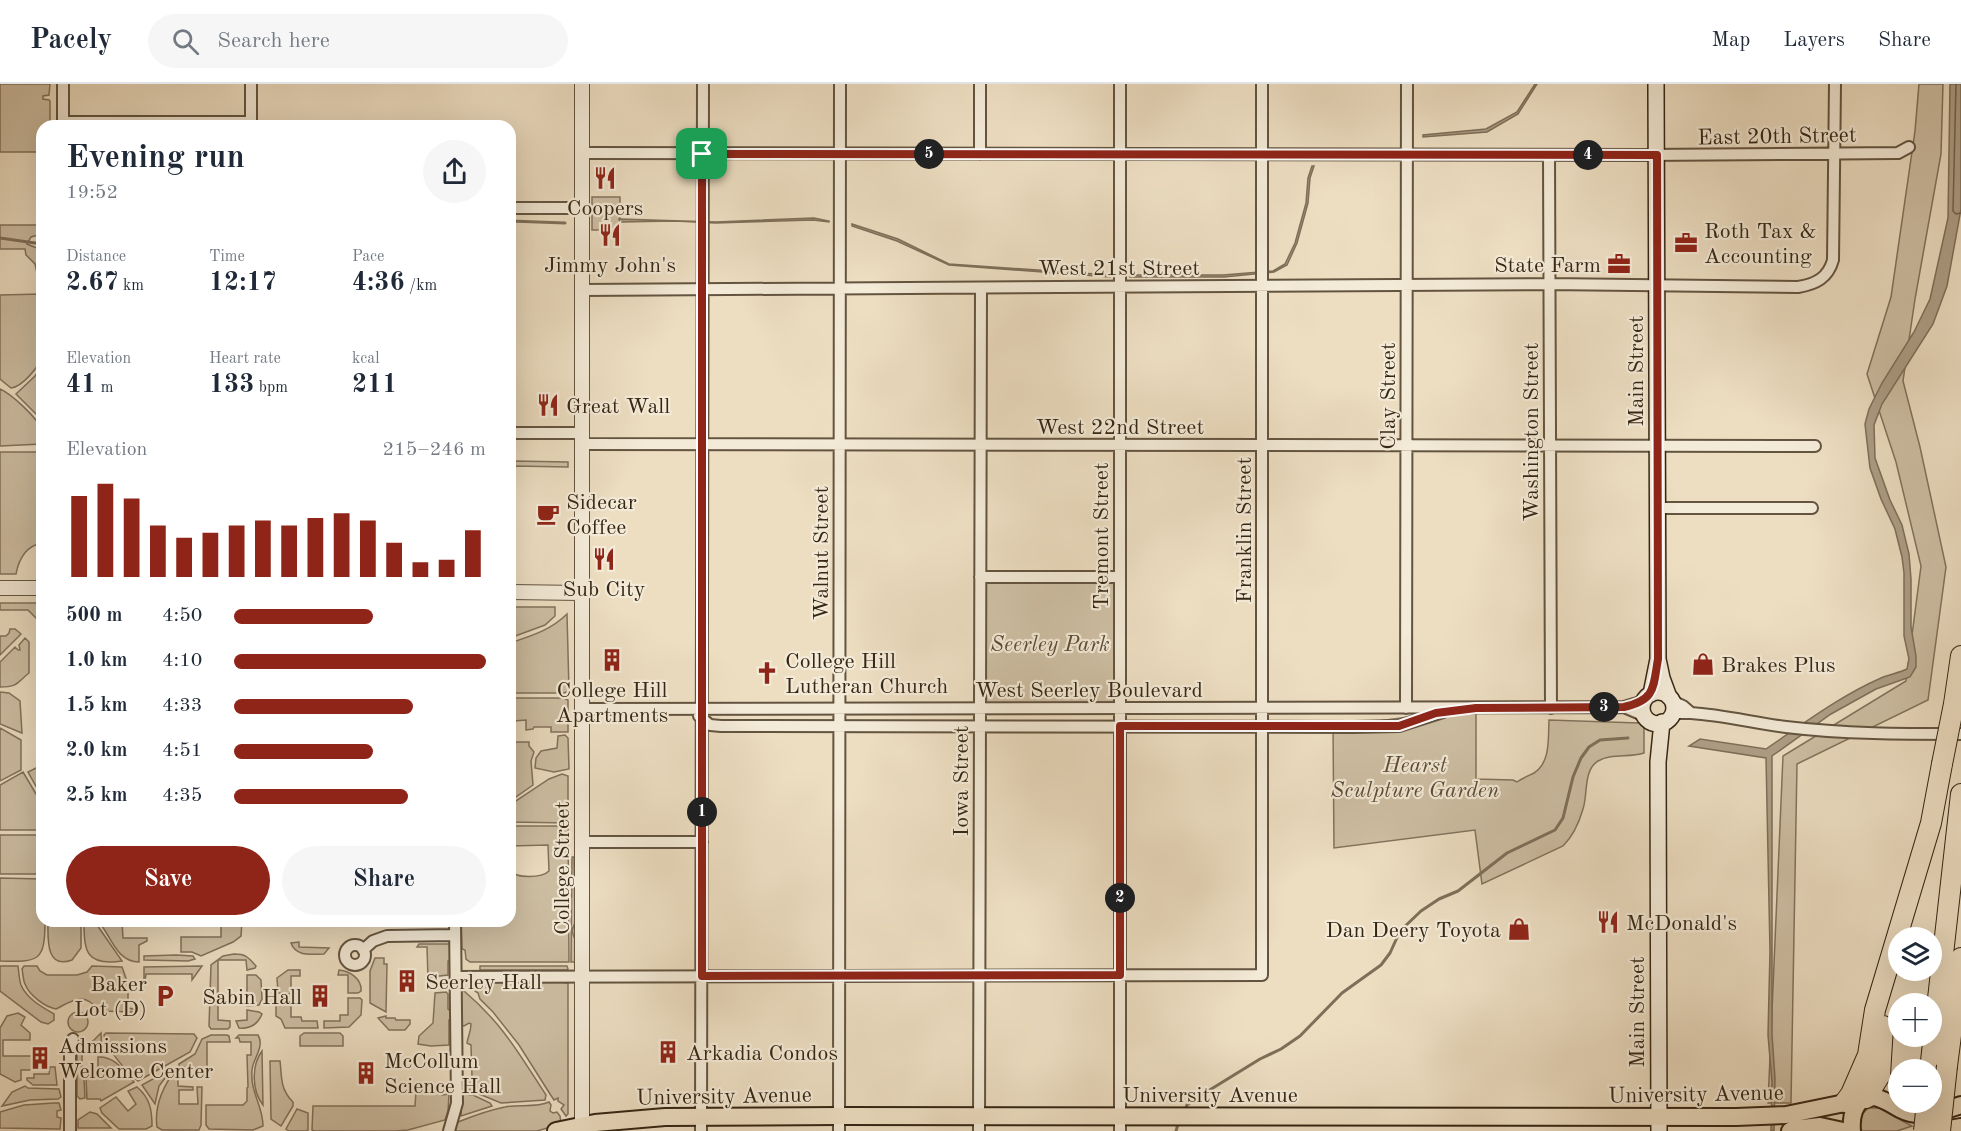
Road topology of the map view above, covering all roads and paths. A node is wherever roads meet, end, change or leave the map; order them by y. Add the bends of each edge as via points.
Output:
1 (63, 84) edge
2 (251, 84) edge
3 (582, 84) edge
4 (703, 84) edge
5 (840, 84) edge
6 (980, 84) edge
7 (1119, 84) edge
8 (1262, 84) edge
9 (1407, 84) edge
10 (1656, 84) edge
11 (1835, 84) edge
12 (63, 120) edge
13 (251, 120) edge
14 (1909, 147) dead end
15 (582, 153) junction
16 (702, 154) junction
17 (840, 154) junction
18 (980, 154) junction
19 (1119, 154) junction
20 (1834, 154) junction
21 (1262, 155) junction
22 (1407, 155) junction
23 (1549, 155) junction
24 (1657, 155) junction
25 (516, 208) edge
26 (582, 208) junction
27 (1262, 282) junction
28 (1407, 285) junction
29 (1549, 285) junction
30 (1657, 285) junction
31 (1120, 287) junction
32 (840, 288) junction
33 (981, 288) junction
34 (702, 289) junction
35 (582, 290) junction
36 (516, 433) edge
37 (582, 439) junction
38 (702, 445) junction
39 (840, 445) junction
40 (981, 445) junction
41 (1120, 446) junction
42 (1262, 446) junction
43 (1406, 446) junction
44 (1550, 446) junction
45 (1657, 446) junction
46 (1815, 446) dead end
47 (1658, 508) junction
48 (1812, 508) dead end
49 (980, 577) junction
50 (1120, 577) junction
51 (0, 588) edge
52 (36, 588) edge
53 (516, 592) edge
54 (579, 593) junction
55 (1961, 656) edge
56 (1262, 708) junction
57 (1406, 708) junction
58 (1476, 708) junction
59 (1551, 708) junction
60 (582, 709) junction
61 (840, 709) junction
62 (980, 709) junction
63 (1120, 709) junction
64 (1658, 709) junction
65 (702, 715) junction
66 (840, 726) junction
67 (1120, 726) junction
68 (980, 727) junction
69 (1262, 727) junction
70 (1961, 734) edge
71 (1961, 794) edge
72 (582, 842) junction
73 (702, 842) junction
74 (455, 927) edge
75 (455, 935) junction
76 (363, 950) dead end
77 (1961, 958) edge
78 (1120, 975) junction
79 (702, 976) junction
80 (839, 976) junction
81 (979, 976) junction
82 (456, 977) junction
83 (583, 977) junction
84 (73, 1039) dead end
85 (1937, 1059) edge
86 (1938, 1059) edge
87 (1858, 1100) junction
88 (1961, 1105) edge
89 (1926, 1113) edge
90 (1938, 1113) edge
91 (839, 1123) edge
92 (1788, 1123) edge
93 (701, 1124) edge
94 (978, 1124) edge
95 (1120, 1124) edge
96 (1659, 1124) edge
97 (1961, 1127) edge
98 (582, 1128) edge
99 (70, 1131) edge
100 (449, 1131) edge
101 (556, 1131) edge
102 (1843, 1131) edge
103 (1852, 1131) edge
104 (1924, 1131) edge
105 (1939, 1131) edge

1 - 12 street
2 - 13 street
3 - 15 street, College Street
4 - 16 street
5 - 17 street, Walnut Street
6 - 18 street
7 - 19 street, Tremont Street
8 - 21 street, Franklin Street
9 - 22 street, Clay Street
10 - 24 main road, Main Street
11 - 20 street
14 - 20 street, East 20th Street via 1898,153
15 - 16 street, East 20th Street
15 - 26 street, College Street
16 - 17 street, East 20th Street
16 - 34 street
17 - 18 street, East 20th Street
17 - 32 street, Walnut Street
18 - 19 street, East 20th Street
19 - 21 street, East 20th Street
19 - 31 street, Tremont Street
20 - 24 street, East 20th Street
20 - 30 street, West 21st Street via 1833,260 1821,280 1798,287
21 - 22 street, East 20th Street
21 - 27 street, Franklin Street
22 - 23 street, East 20th Street
22 - 28 street, Clay Street
23 - 24 street, East 20th Street
23 - 29 street, Washington Street
24 - 30 main road, Main Street
25 - 26 street
26 - 35 street, College Street
27 - 28 street, West 21st Street
27 - 31 street, West 21st Street
27 - 42 street, Franklin Street
28 - 29 street, West 21st Street
28 - 43 street, Clay Street
29 - 30 street, West 21st Street
29 - 44 street, Washington Street
30 - 45 main road, Main Street
31 - 33 street, West 21st Street
31 - 41 street, Tremont Street
32 - 33 street, West 21st Street
32 - 34 street, West 21st Street
32 - 39 street, Walnut Street
33 - 40 street, Iowa Street
34 - 35 street, West 21st Street
34 - 38 street
35 - 37 street, College Street
36 - 37 street, West 22nd Street
37 - 38 street, West 22nd Street
37 - 54 street, College Street
38 - 39 street, West 22nd Street
38 - 65 street
39 - 40 street, West 22nd Street
39 - 61 street, Walnut Street
40 - 41 street, West 22nd Street
40 - 49 street, Iowa Street
41 - 42 street, West 22nd Street
41 - 50 street, Tremont Street
42 - 43 street, West 22nd Street
42 - 56 street, Franklin Street
43 - 44 street, West 22nd Street
43 - 57 street, Clay Street
44 - 45 street, West 22nd Street
44 - 59 street, Washington Street
45 - 46 street, West 22nd Street
45 - 47 main road, Main Street
47 - 48 street
47 - 64 main road, Main Street via 1658,659 1662,678
49 - 50 street
49 - 62 street, Iowa Street
50 - 63 street, Tremont Street
51 - 52 street
53 - 54 street
54 - 60 street, College Street
55 - 87 highway, bridge via 1931,823 1886,976 1880,1075
56 - 57 street, West Seerley Boulevard
56 - 63 street, West Seerley Boulevard
56 - 69 street, Franklin Street
57 - 58 street, West Seerley Boulevard
58 - 59 street, West Seerley Boulevard
58 - 69 street, West Seerley Boulevard via 1436,713 1399,726
59 - 64 street, West Seerley Boulevard
60 - 65 street, West Seerley Boulevard via 667,709
60 - 72 street, College Street
61 - 62 street, West Seerley Boulevard
61 - 65 street, West Seerley Boulevard
61 - 66 street, Walnut Street
62 - 63 street, West Seerley Boulevard
62 - 68 street, Iowa Street
63 - 67 street, Tremont Street
64 - 70 street, West Seerley Boulevard via 1829,732
64 - 96 main road, Main Street
65 - 66 street, West Seerley Boulevard via 710,725 721,726
65 - 73 street
66 - 68 street, West Seerley Boulevard
66 - 80 street, Walnut Street
67 - 68 street, West Seerley Boulevard
67 - 69 street, West Seerley Boulevard
67 - 78 street, Tremont Street
68 - 81 street, Iowa Street
69 - 78 street, Franklin Street via 1262,975
71 - 85 highway
72 - 73 street
72 - 83 street, College Street
73 - 79 street
74 - 75 street
75 - 76 street via 387,936 373,940
75 - 82 street
77 - 86 highway
78 - 81 street
78 - 95 street, Tremont Street
79 - 80 street
79 - 83 street
79 - 93 street
80 - 81 street
80 - 91 street, Walnut Street
81 - 94 street, Iowa Street
82 - 83 street
82 - 100 street via 457,1103
83 - 98 street, College Street
84 - 99 street
87 - 88 main road, University Avenue via 1882,1099 1915,1115 1933,1115
87 - 92 main road, University Avenue
87 - 103 main road
89 - 104 highway, bridge
90 - 105 highway, bridge
91 - 93 main road, University Avenue
91 - 94 main road, University Avenue
92 - 96 main road, University Avenue via 1765,1116
92 - 102 main road, University Avenue via 1794,1129 1820,1126
93 - 98 main road, University Avenue via 634,1118
94 - 95 main road, University Avenue
95 - 96 main road, University Avenue via 1161,1117 1205,1117
97 - 105 main road
98 - 101 main road, University Avenue

